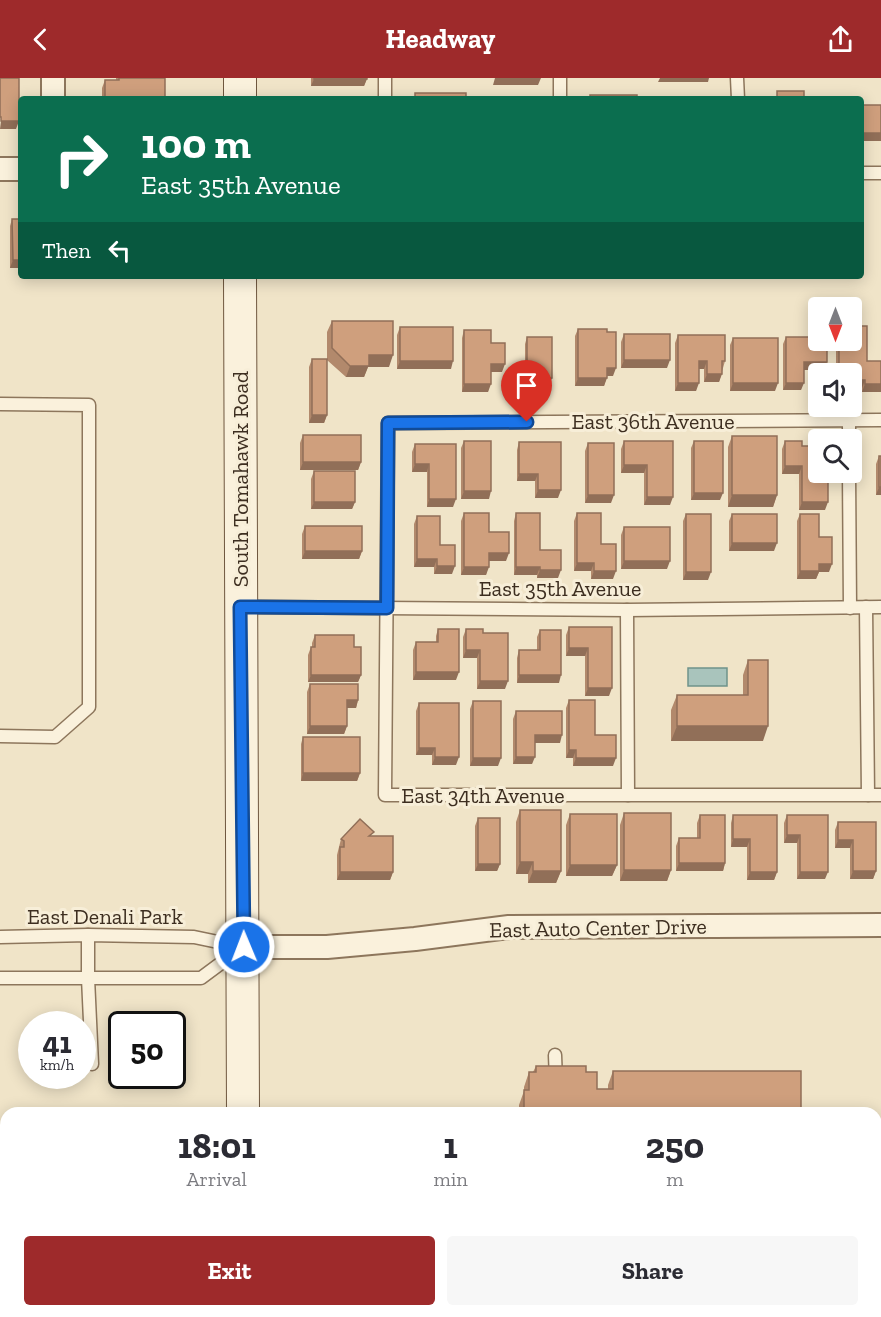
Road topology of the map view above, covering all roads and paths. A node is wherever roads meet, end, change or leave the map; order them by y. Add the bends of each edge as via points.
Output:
1 (53, 78) edge
2 (240, 78) edge
3 (385, 78) edge
4 (560, 78) edge
5 (737, 78) edge
6 (53, 96) edge
7 (240, 96) edge
8 (385, 96) edge
9 (560, 96) edge
10 (738, 96) edge
11 (0, 169) edge
12 (18, 170) edge
13 (864, 173) edge
14 (881, 173) edge
15 (240, 279) edge
16 (0, 404) edge
17 (849, 420) junction
18 (881, 420) edge
19 (388, 423) joint
20 (849, 429) edge
21 (849, 483) edge
22 (240, 607) junction
23 (866, 607) junction
24 (881, 607) edge
25 (387, 608) junction
26 (850, 608) junction
27 (627, 610) junction
28 (0, 736) edge
29 (628, 795) junction
30 (868, 795) junction
31 (881, 795) edge
32 (881, 925) edge
33 (88, 935) junction
34 (0, 937) edge
35 (244, 947) junction
36 (0, 978) edge
37 (87, 978) junction
38 (89, 1011) edge
39 (555, 1055) dead end
40 (556, 1081) edge
41 (243, 1107) edge

1 - 6 street
2 - 7 main road
3 - 8 lane
4 - 9 lane
5 - 10 lane
11 - 12 street
13 - 14 lane
15 - 22 main road, South Tomahawk Road
16 - 28 lane via 89,405 89,707 55,737
17 - 18 lane, East 36th Avenue
17 - 19 lane, East 36th Avenue
17 - 20 lane
19 - 25 lane, East 34th Avenue
21 - 26 lane
22 - 25 lane, East 35th Avenue
22 - 35 main road, South Tomahawk Road
23 - 24 lane, East 35th Avenue
23 - 26 lane, East 35th Avenue
23 - 30 lane
25 - 27 lane, East 35th Avenue
25 - 29 lane, East 34th Avenue via 385,795
26 - 27 lane, East 35th Avenue
27 - 29 lane
29 - 30 lane, East 34th Avenue
30 - 31 lane, East 34th Avenue
32 - 35 street, East Auto Center Drive via 509,927 327,946
33 - 34 lane, East Denali Park
33 - 35 lane, East Denali Park via 194,937
33 - 37 lane
35 - 37 lane via 201,978
35 - 41 main road, South Tomahawk Road
36 - 37 lane
37 - 38 lane
39 - 40 lane

